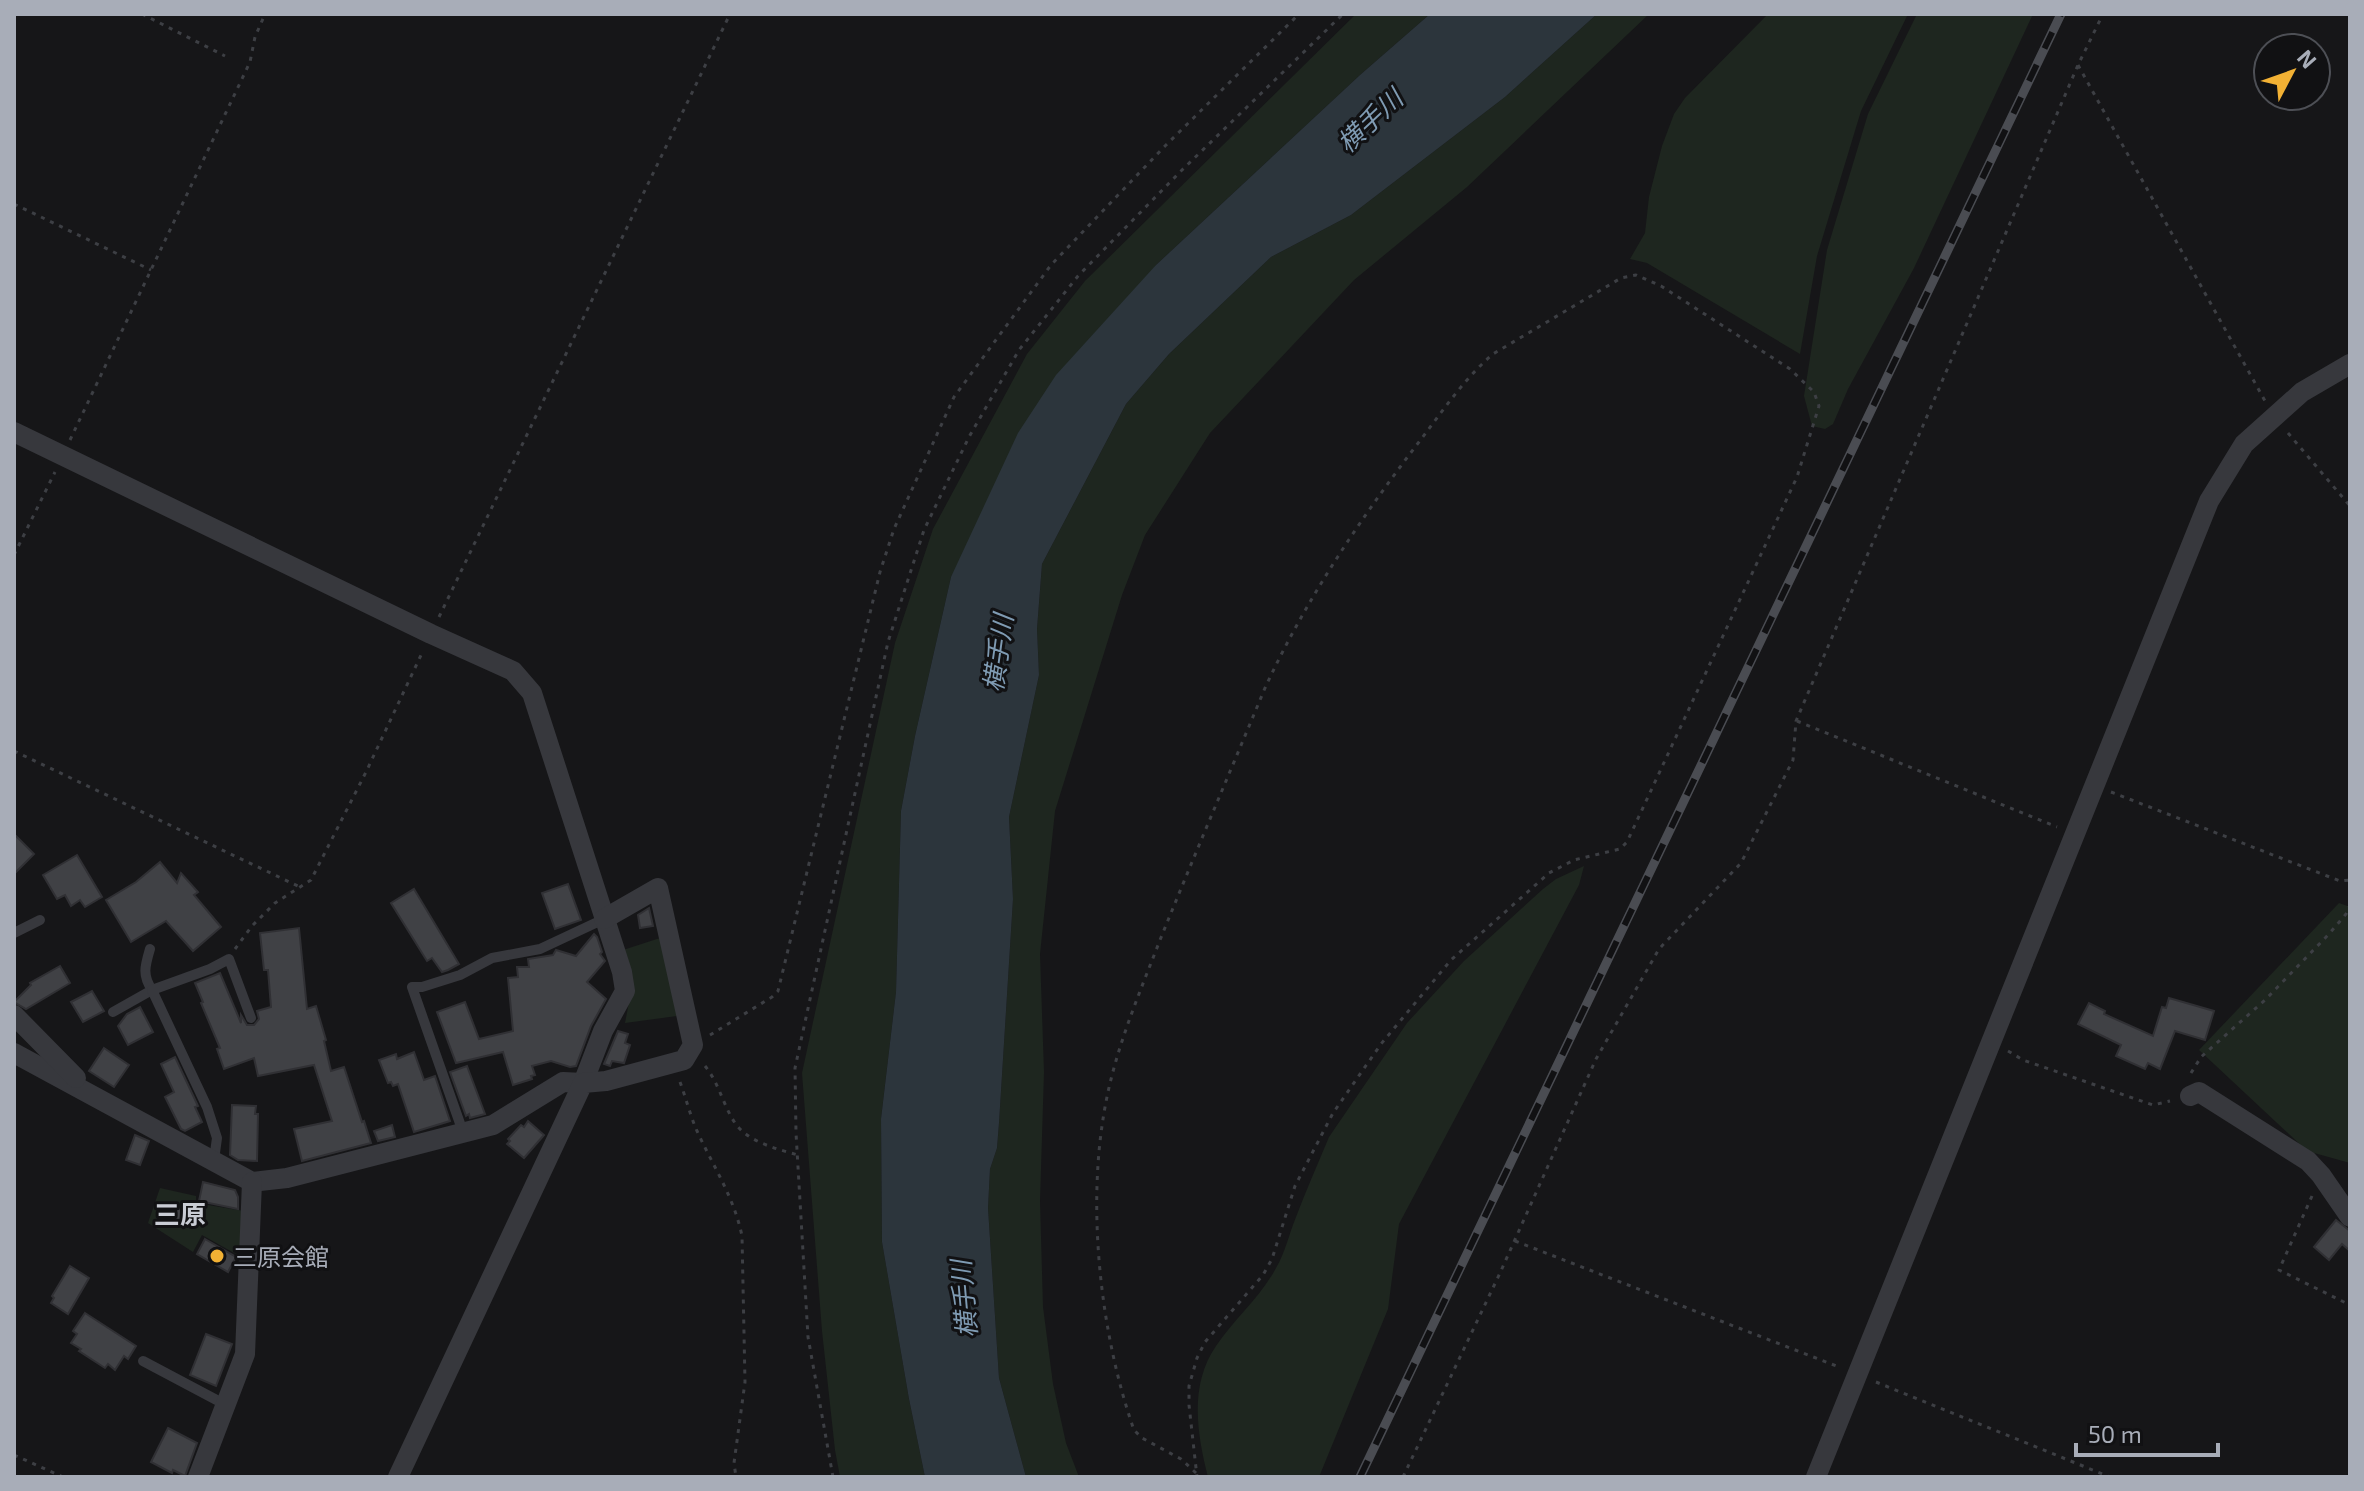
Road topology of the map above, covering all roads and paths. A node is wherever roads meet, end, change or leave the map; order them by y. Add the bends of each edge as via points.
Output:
1 (142, 14) edge
2 (265, 14) edge
3 (730, 14) edge
4 (1299, 14) edge
5 (1343, 14) edge
6 (2103, 14) edge
7 (225, 56) dead end
8 (2078, 65) junction
9 (14, 204) edge
10 (151, 270) junction
11 (2350, 364) edge
12 (2274, 417) junction
13 (14, 432) edge
14 (63, 455) junction
15 (2350, 506) edge
16 (14, 555) edge
17 (431, 634) junction
18 (1796, 721) junction
19 (14, 751) edge
20 (2095, 786) junction
21 (2076, 834) junction
22 (2350, 880) edge
23 (300, 887) junction
24 (2350, 905) edge
25 (604, 919) junction
26 (40, 920) dead end
27 (14, 933) edge
28 (150, 949) dead end
29 (229, 959) junction
30 (152, 990) junction
31 (113, 1012) dead end
32 (14, 1015) edge
33 (251, 1018) dead end
34 (1991, 1041) junction
35 (14, 1053) edge
36 (685, 1054) junction
37 (583, 1083) junction
38 (92, 1094) junction
39 (2190, 1096) junction
40 (463, 1132) junction
41 (798, 1155) junction
42 (214, 1160) junction
43 (2321, 1175) junction
44 (252, 1182) junction
45 (2350, 1217) edge
46 (1515, 1241) junction
47 (2350, 1305) edge
48 (143, 1361) dead end
49 (1856, 1374) junction
50 (226, 1406) junction
51 (14, 1455) edge
52 (1196, 1475) edge
53 (63, 1477) edge
54 (198, 1477) edge
55 (398, 1477) edge
56 (736, 1477) edge
57 (833, 1477) edge
58 (1403, 1477) edge
59 (1816, 1477) edge
60 (2110, 1477) edge

1 - 7 path
2 - 10 path via 250,62
3 - 17 path
4 - 36 path via 1051,265 954,397 880,572 778,991
5 - 41 path via 1078,276 1019,350 962,450 924,530 888,642 795,1068
6 - 8 path
8 - 12 path
8 - 18 path
9 - 10 path
10 - 14 path
11 - 12 street via 2302,392
12 - 15 path
12 - 20 street via 2244,444 2209,501
13 - 14 street
14 - 16 path
14 - 17 street
17 - 23 path via 311,880
17 - 25 street via 513,671 532,693
18 - 21 path
18 - 46 path via 1793,760 1741,863 1659,949 1596,1059
19 - 23 path
20 - 21 street
20 - 22 path via 2340,881
21 - 34 street
23 - 29 path via 252,926
24 - 39 path via 2265,1000 2201,1057 2191,1070
25 - 36 street via 658,888
25 - 37 street via 625,991
25 - 40 lane via 540,949 492,958 460,975 412,987
26 - 27 lane
28 - 30 lane via 144,971
29 - 30 lane
29 - 33 lane
30 - 31 lane
30 - 42 lane via 207,1107 217,1138
32 - 38 street
34 - 39 path via 2023,1060 2153,1105
34 - 49 street
35 - 38 street
36 - 37 street via 606,1081
36 - 41 path via 712,1074 735,1124 762,1143
36 - 56 path via 697,1130 726,1186 742,1236 745,1382
37 - 40 street via 563,1082 493,1125
37 - 55 street
38 - 42 street
39 - 43 street via 2199,1092 2308,1161
40 - 44 street via 287,1178
41 - 57 path via 808,1337
42 - 44 street
43 - 45 street
43 - 47 path via 2279,1270
44 - 50 street via 245,1354
46 - 49 path
46 - 58 path
48 - 50 lane
49 - 59 street
49 - 60 path
50 - 54 street
51 - 53 path
52 - 52 path via 1189,1396 1197,1358 1272,1259 1295,1186 1333,1113 1381,1044 1451,960 1549,873 1627,842 1797,477 1819,406 1814,392 1790,369 1636,275 1621,278 1475,369 1350,539 1288,638 1121,1038 1097,1166 1099,1266 1111,1340 1134,1430 1181,1459

